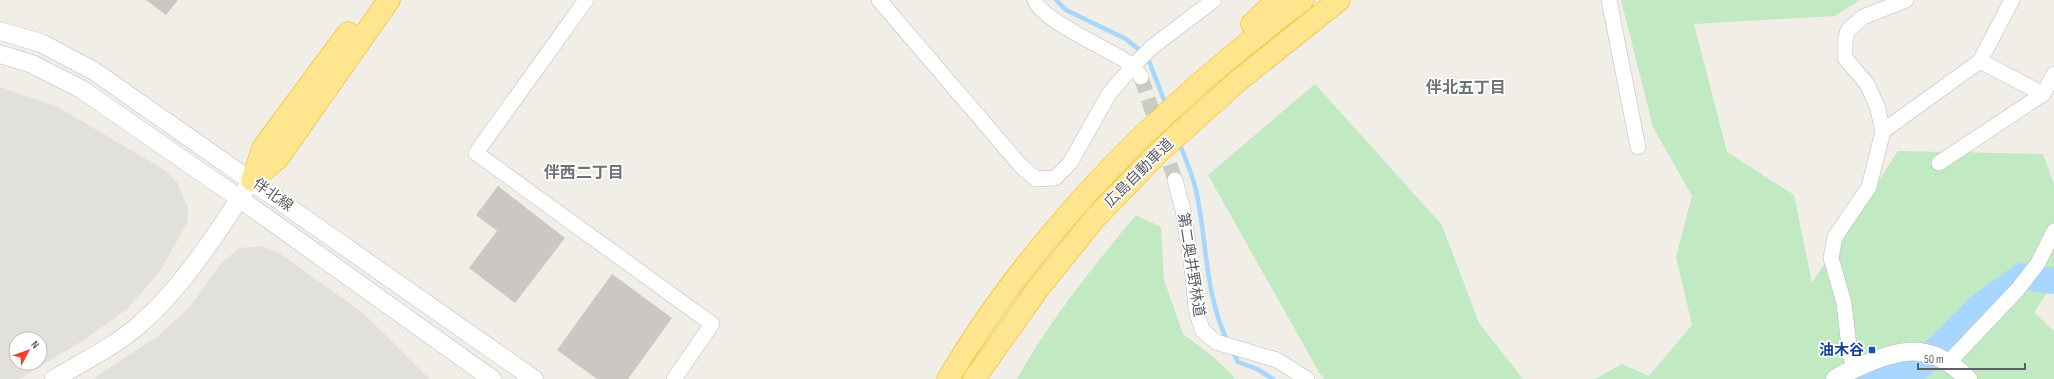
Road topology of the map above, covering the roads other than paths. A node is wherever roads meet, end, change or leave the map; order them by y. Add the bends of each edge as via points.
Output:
1 (371, 0) edge
2 (389, 0) edge
3 (586, 0) edge
4 (879, 0) edge
5 (1035, 0) edge
6 (1278, 0) edge
7 (1303, 0) edge
8 (1339, 0) edge
9 (1609, 0) edge
10 (1906, 0) edge
11 (2012, 0) edge
12 (1208, 2) edge
13 (0, 31) edge
14 (0, 54) edge
15 (1980, 61) junction
16 (1137, 71) junction
17 (2054, 74) edge
18 (2043, 94) junction
19 (1883, 131) junction
20 (1146, 132) junction
21 (1638, 147) dead end
22 (1939, 163) dead end
23 (252, 180) junction
24 (1175, 180) tunnel mouth
25 (240, 199) junction
26 (2054, 231) edge
27 (1939, 358) junction
28 (1855, 368) junction
29 (54, 379) edge
30 (492, 379) edge
31 (534, 379) edge
32 (674, 379) edge
33 (948, 379) edge
34 (974, 379) edge
35 (1307, 379) edge
36 (1835, 379) edge
37 (1968, 379) edge

1 - 23 highway via 264,148
2 - 23 highway via 278,158
3 - 32 street via 476,153 712,324
4 - 16 street via 1020,165 1036,179 1055,178 1070,163 1109,94
5 - 16 street via 1035,5 1047,17
6 - 20 highway via 1211,64
7 - 20 highway, 広島自動車道 via 1226,62
8 - 34 highway, 広島自動車道 via 1239,80 1160,151 1095,218 1037,290
9 - 21 street
10 - 19 street via 1863,17 1848,30 1845,41 1845,58 1866,84 1877,106
11 - 15 street
12 - 16 street via 1152,47
13 - 23 street, 伴北線 via 41,43 94,71
14 - 25 street, 伴北線 via 32,64 82,89
15 - 18 street
15 - 19 street
17 - 18 street
18 - 22 street
19 - 28 street via 1869,187 1835,237 1831,258 1844,303 1850,355
20 - 33 highway, 広島自動車道 via 1078,202 1018,277
23 - 25 street
23 - 31 street, 伴北線
24 - 35 street, 第二奥井野林道 via 1183,210 1196,308 1202,330 1216,342 1277,360
25 - 29 street via 177,287 139,326
25 - 30 street, 伴北線
26 - 27 street via 2038,263 2018,290
27 - 28 street via 1914,351 1886,355
27 - 37 street
28 - 36 street

